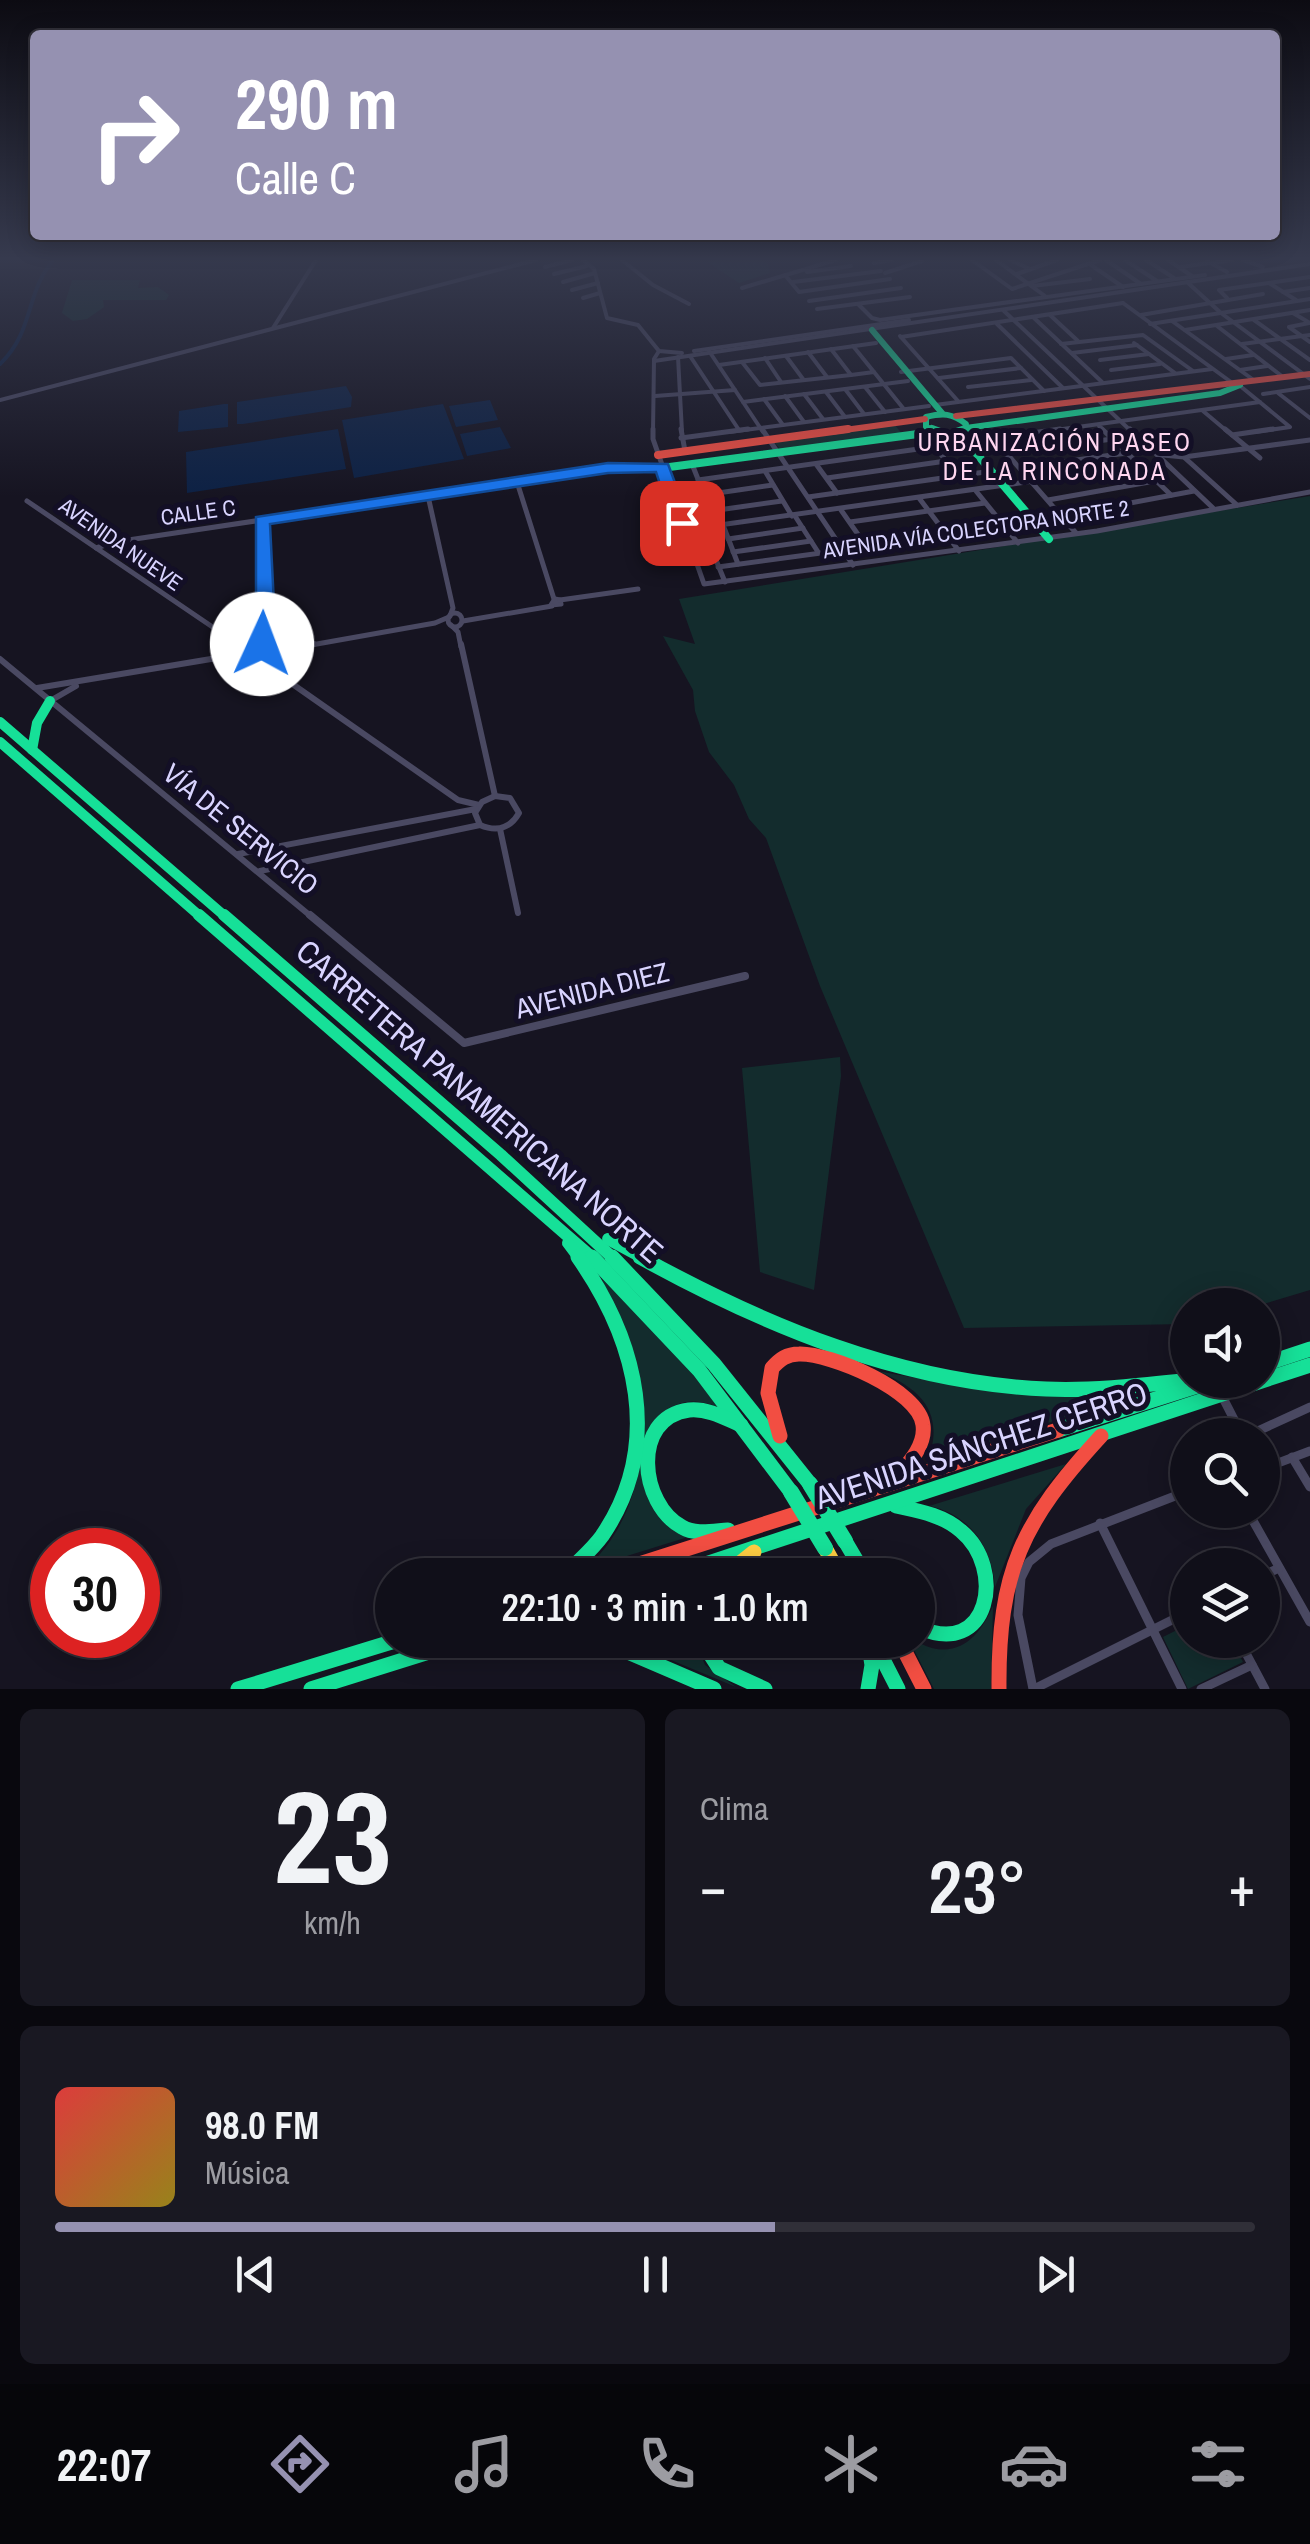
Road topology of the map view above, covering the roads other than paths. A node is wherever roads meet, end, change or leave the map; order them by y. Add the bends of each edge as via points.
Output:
1 (235, 339) edge
2 (646, 339) edge
3 (812, 339) edge
4 (861, 339) edge
5 (874, 339) edge
6 (903, 339) edge
7 (1013, 339) edge
8 (1035, 339) edge
9 (1056, 339) edge
10 (1076, 339) edge
11 (1103, 339) edge
12 (1129, 339) edge
13 (1150, 339) edge
14 (1171, 339) edge
15 (1197, 339) edge
16 (1233, 339) edge
17 (1256, 339) edge
18 (1282, 339) joint
19 (1079, 342) junction
20 (1260, 342) junction
21 (1061, 344) junction
22 (1240, 344) junction
23 (1137, 345) junction
24 (852, 346) junction
25 (711, 349) junction
26 (832, 349) junction
27 (1089, 351) junction
28 (808, 352) junction
29 (1071, 353) junction
30 (1149, 354) junction
31 (1254, 355) junction
32 (656, 356) junction
33 (690, 356) junction
34 (786, 356) junction
35 (678, 358) junction
36 (765, 358) junction
37 (1224, 359) junction
38 (1100, 360) junction
39 (1310, 360) edge
40 (742, 362) junction
41 (1162, 364) junction
42 (719, 365) junction
43 (1268, 366) junction
44 (929, 368) junction
45 (1021, 368) junction
46 (1212, 369) junction
47 (1111, 370) junction
48 (1240, 370) junction
49 (1193, 371) junction
50 (874, 372) junction
51 (905, 374) junction
52 (1174, 374) junction
53 (851, 375) junction
54 (958, 376) junction
55 (1283, 377) junction
56 (828, 378) junction
57 (938, 378) junction
58 (1309, 378) edge
59 (804, 380) junction
60 (1032, 380) junction
61 (1122, 380) junction
62 (1256, 382) junction
63 (781, 383) junction
64 (1103, 383) junction
65 (884, 384) junction
66 (1084, 385) junction
67 (1232, 385) junction
68 (864, 386) junction
69 (968, 387) junction
70 (1064, 388) junction
71 (844, 389) junction
72 (1298, 389) junction
73 (735, 390) junction
74 (826, 391) junction
75 (1044, 391) junction
76 (715, 392) junction
77 (1277, 392) junction
78 (804, 394) junction
79 (1263, 394) dead end
80 (655, 396) junction
81 (682, 396) junction
82 (785, 396) junction
83 (1096, 398) junction
84 (1310, 398) edge
85 (764, 399) junction
86 (978, 399) junction
87 (0, 400) edge
88 (744, 402) junction
89 (958, 402) junction
90 (1260, 402) junction
91 (1108, 408) junction
92 (904, 409) junction
93 (1202, 410) junction
94 (987, 411) junction
95 (884, 412) junction
96 (937, 412) junction
97 (864, 414) junction
98 (845, 417) junction
99 (1310, 418) edge
100 (824, 420) junction
101 (804, 422) junction
102 (1121, 422) junction
103 (896, 423) junction
104 (998, 423) junction
105 (783, 425) junction
106 (1098, 425) junction
107 (761, 428) junction
108 (740, 430) junction
109 (933, 432) junction
110 (906, 435) junction
111 (1232, 435) junction
112 (961, 436) junction
113 (994, 439) junction
114 (1112, 439) junction
115 (770, 440) junction
116 (1310, 440) edge
117 (683, 445) junction
118 (935, 447) junction
119 (1247, 448) junction
120 (778, 452) junction
121 (1126, 452) junction
122 (1006, 454) junction
123 (1164, 455) dead end
124 (1184, 457) junction
125 (1260, 458) dead end
126 (660, 461) junction
127 (946, 461) junction
128 (692, 464) junction
129 (816, 464) junction
130 (1140, 466) junction
131 (789, 467) junction
132 (1019, 468) junction
133 (764, 471) junction
134 (984, 472) junction
135 (958, 476) junction
136 (827, 478) junction
137 (698, 480) junction
138 (1156, 480) junction
139 (516, 482) junction
140 (1031, 482) junction
141 (773, 485) junction
142 (1000, 486) junction
143 (975, 490) junction
144 (1195, 491) junction
145 (1310, 492) edge
146 (837, 493) junction
147 (704, 495) junction
148 (428, 496) junction
149 (808, 496) junction
150 (1171, 496) junction
151 (919, 498) junction
152 (1047, 500) junction
153 (26, 501) dead end
154 (782, 501) junction
155 (986, 502) junction
156 (1238, 505) junction
157 (1214, 509) junction
158 (841, 510) junction
159 (928, 510) junction
160 (711, 511) junction
161 (819, 513) junction
162 (794, 516) junction
163 (1061, 516) junction
164 (262, 520) junction
165 (850, 522) junction
166 (720, 526) junction
167 (703, 528) junction
168 (802, 528) junction
169 (1006, 528) junction
170 (684, 530) junction
171 (1076, 534) junction
172 (948, 536) junction
173 (728, 539) junction
174 (1045, 539) junction
175 (811, 541) junction
176 (1018, 543) junction
177 (866, 546) junction
178 (96, 548) junction
179 (844, 549) junction
180 (733, 552) junction
181 (818, 552) junction
182 (959, 552) junction
183 (738, 564) junction
184 (853, 565) junction
185 (718, 567) junction
186 (725, 582) junction
187 (638, 589) dead end
188 (556, 602) junction
189 (453, 608) junction
190 (462, 618) junction
191 (450, 620) junction
192 (458, 632) junction
193 (263, 634) junction
194 (232, 642) junction
195 (268, 646) junction
196 (293, 648) junction
197 (244, 651) junction
198 (269, 658) junction
199 (0, 659) edge
200 (219, 659) junction
201 (257, 664) junction
202 (271, 668) junction
203 (36, 688) junction
204 (50, 701) junction
205 (0, 722) edge
206 (0, 742) edge
207 (32, 750) junction
208 (78, 790) junction
209 (449, 793) junction
210 (494, 796) junction
211 (65, 798) junction
212 (477, 806) junction
213 (441, 815) junction
214 (480, 825) junction
215 (500, 829) junction
216 (238, 854) junction
217 (259, 871) junction
218 (518, 913) dead end
219 (745, 976) dead end
220 (326, 1002) junction
221 (313, 1014) junction
222 (452, 1036) joint
223 (550, 1220) junction
224 (586, 1226) junction
225 (1310, 1349) edge
226 (1280, 1359) edge
227 (1310, 1365) edge
228 (1280, 1375) edge
229 (1170, 1382) edge
230 (1170, 1394) edge
231 (1212, 1398) edge
232 (1310, 1407) edge
233 (1280, 1420) edge
234 (747, 1428) junction
235 (1104, 1434) junction
236 (783, 1444) junction
237 (1310, 1451) edge
238 (1292, 1457) junction
239 (1280, 1461) edge
240 (892, 1482) junction
241 (1310, 1487) edge
242 (1170, 1497) edge
243 (886, 1505) junction
244 (1100, 1522) junction
245 (748, 1529) junction
246 (761, 1546) junction
247 (586, 1558) edge
248 (658, 1558) edge
249 (724, 1558) edge
250 (746, 1558) edge
251 (831, 1558) edge
252 (855, 1558) edge
253 (1280, 1570) edge
254 (1170, 1620) edge
255 (1310, 1622) edge
256 (1152, 1629) junction
257 (935, 1635) edge
258 (375, 1647) edge
259 (410, 1658) edge
260 (642, 1658) edge
261 (712, 1658) edge
262 (872, 1658) edge
263 (881, 1658) edge
264 (908, 1658) edge
265 (1248, 1658) edge
266 (1252, 1665) junction
267 (238, 1689) edge
268 (311, 1689) edge
269 (714, 1689) edge
270 (764, 1689) edge
271 (868, 1689) edge
272 (898, 1689) edge
273 (924, 1689) edge
274 (999, 1689) edge
275 (1034, 1689) edge
276 (1182, 1689) edge
277 (1202, 1689) edge
278 (1265, 1689) edge

1 - 87 street
2 - 32 street
3 - 25 street
4 - 24 street
5 - 51 main road
6 - 44 street
7 - 70 street
8 - 66 street
9 - 21 street
10 - 19 street
11 - 19 street
12 - 23 street
13 - 49 street
14 - 46 street
15 - 37 street
16 - 22 street
17 - 20 street
18 - 20 street
18 - 39 street
19 - 21 street
20 - 22 street
20 - 58 street
21 - 29 street
22 - 31 street
23 - 27 street
23 - 30 street
24 - 26 street
24 - 50 street
25 - 32 street
25 - 33 street
25 - 42 street
26 - 28 street
26 - 53 street
27 - 29 street
27 - 38 street
28 - 34 street
28 - 56 street
29 - 64 street
30 - 38 street
30 - 41 street
31 - 37 street
31 - 43 street
32 - 35 street
32 - 80 street
33 - 35 street
33 - 76 street
34 - 36 street
34 - 59 street
35 - 81 street
36 - 40 street
36 - 63 street
37 - 48 street
38 - 47 street
40 - 42 street
40 - 63 street via 760,385
41 - 47 street
41 - 52 street
42 - 73 street
43 - 48 street
43 - 55 street
44 - 45 street via 1009,358
44 - 51 street
44 - 57 street
45 - 54 street
45 - 60 street
46 - 49 street
46 - 67 street
47 - 61 street
48 - 62 street
49 - 52 street
50 - 53 street
50 - 65 street
51 - 65 street
51 - 96 main road
52 - 61 street
53 - 56 street
54 - 57 street
54 - 69 street
55 - 58 main road
55 - 62 main road
56 - 59 street
57 - 89 street
58 - 72 street
59 - 63 street
60 - 69 street
60 - 75 street
61 - 64 street
62 - 67 main road
64 - 66 street
65 - 68 street
65 - 92 street
66 - 70 street
66 - 83 street
67 - 83 main road
67 - 90 street
67 - 91 main road
68 - 71 street
68 - 95 street
69 - 86 street
70 - 75 street
71 - 74 street
71 - 97 street
72 - 77 street
72 - 84 street
73 - 76 street
73 - 88 street
74 - 78 street
74 - 98 street
75 - 86 street
76 - 81 street
76 - 108 street
77 - 79 street
77 - 99 street
78 - 82 street
78 - 100 street
80 - 81 street
80 - 126 street via 652,428
81 - 117 street
82 - 85 street
82 - 101 street
83 - 91 street
83 - 94 main road
85 - 88 street
85 - 105 street
86 - 89 street
88 - 107 street
89 - 96 street
90 - 93 street
90 - 111 street via 1290,427
91 - 102 street
91 - 104 main road
92 - 95 street
92 - 96 street
93 - 102 street
93 - 111 street
94 - 96 main road
94 - 104 main road
95 - 97 street
96 - 103 main road
96 - 109 main road
96 - 112 main road
97 - 98 street
98 - 100 street
100 - 101 street
101 - 105 street
102 - 106 street
102 - 144 street
103 - 110 main road
103 - 115 main road
104 - 112 main road
105 - 107 street
106 - 113 street
106 - 114 street
107 - 108 street
107 - 115 street
108 - 117 street
109 - 110 main road
109 - 112 main road
110 - 120 main road
111 - 119 street
112 - 113 street
112 - 118 street
112 - 134 main road
112 - 142 main road
113 - 122 street
114 - 121 street
114 - 122 street
115 - 117 main road
115 - 120 street
116 - 119 street
117 - 126 main road
118 - 127 street
118 - 129 street
119 - 124 street
119 - 125 street
120 - 128 main road
120 - 131 street
121 - 130 street
121 - 132 street
122 - 132 street
123 - 124 street
124 - 156 street
126 - 128 main road
126 - 139 street, CALLE C
126 - 170 street
127 - 135 street
127 - 136 street
128 - 137 street
129 - 131 street
129 - 136 street
130 - 138 street
130 - 140 street
131 - 133 street
131 - 149 street
132 - 140 street
133 - 137 street
133 - 141 street
134 - 135 street
134 - 142 main road
135 - 146 street
136 - 146 street
137 - 147 street
138 - 150 street
138 - 152 street
139 - 148 street, CALLE C
139 - 188 street
140 - 142 street
140 - 152 street
141 - 147 street
141 - 154 street
142 - 143 street
142 - 174 main road
143 - 151 street
143 - 155 street
144 - 150 street
144 - 157 street
145 - 156 street, AVENIDA VÍA COLECTORA NORTE 2
146 - 149 street
147 - 160 street
148 - 164 street, CALLE C
148 - 189 street
149 - 161 street
150 - 163 street
151 - 158 street
151 - 159 street
152 - 163 street
153 - 178 street, AVENIDA NUEVE
154 - 160 street
154 - 162 street
155 - 159 street
155 - 169 street
156 - 157 street, AVENIDA VÍA COLECTORA NORTE 2
157 - 171 street, AVENIDA VÍA COLECTORA NORTE 2
158 - 161 street
158 - 165 street
159 - 165 street
159 - 172 street
160 - 166 street
161 - 162 street
161 - 179 street
162 - 166 street
162 - 168 street
163 - 171 street
164 - 178 street, CALLE C
164 - 193 street
165 - 177 street
166 - 167 street
166 - 173 street
167 - 170 street
167 - 185 street
168 - 173 street
168 - 175 street
169 - 172 street
169 - 176 street
170 - 186 street, AVENIDA VÍA COLECTORA NORTE 2 via 704,584
171 - 174 street, AVENIDA VÍA COLECTORA NORTE 2
172 - 177 street
172 - 182 street
173 - 180 street
174 - 176 street, AVENIDA VÍA COLECTORA NORTE 2
175 - 180 street
175 - 181 street
176 - 182 street, AVENIDA VÍA COLECTORA NORTE 2
177 - 179 street
178 - 194 street, AVENIDA NUEVE
179 - 181 street
179 - 184 street
180 - 183 street
181 - 183 street
182 - 184 street, AVENIDA VÍA COLECTORA NORTE 2
183 - 185 street
184 - 186 street, AVENIDA VÍA COLECTORA NORTE 2
185 - 186 street
187 - 188 street
188 - 190 street
189 - 190 street
189 - 191 street
190 - 191 street
190 - 192 street
191 - 192 street
191 - 196 street
192 - 210 street
193 - 195 street
193 - 197 street
194 - 197 street, AVENIDA NUEVE
194 - 200 street
195 - 196 street
195 - 197 street
195 - 198 street
196 - 198 street
197 - 200 street
197 - 201 street, AVENIDA NUEVE via 246,664
198 - 201 street
198 - 202 street
199 - 203 street, VÍA DE SERVICIO
200 - 203 street
200 - 204 street via 72,687
201 - 202 street
202 - 209 street
203 - 204 street, VÍA DE SERVICIO
204 - 207 main road
204 - 216 street, VÍA DE SERVICIO
205 - 207 main road, CARRETERA PANAMERICANA NORTE
206 - 211 main road, CARRETERA PANAMERICANA NORTE
207 - 208 main road, CARRETERA PANAMERICANA NORTE
208 - 211 main road
208 - 220 main road, CARRETERA PANAMERICANA NORTE
209 - 212 street
209 - 213 street
210 - 212 street
210 - 215 street via 510,798 519,808 515,821
211 - 221 main road, CARRETERA PANAMERICANA NORTE
212 - 213 street
212 - 214 street
213 - 216 street
214 - 215 street
214 - 217 street
215 - 218 street
216 - 217 street, VÍA DE SERVICIO
217 - 222 street, VÍA DE SERVICIO
219 - 222 street, AVENIDA DIEZ via 471,1044
220 - 221 main road
220 - 224 main road, CARRETERA PANAMERICANA NORTE
221 - 223 main road, CARRETERA PANAMERICANA NORTE
223 - 234 main road, CARRETERA PANAMERICANA NORTE via 640,1302
223 - 247 main road via 620,1324 633,1365 638,1418 632,1472 617,1518
224 - 229 main road via 750,1316 876,1363 1032,1390
224 - 236 main road, CARRETERA PANAMERICANA NORTE via 688,1328
225 - 226 main road
227 - 228 main road, AVENIDA SÁNCHEZ CERRO
230 - 240 main road, AVENIDA SÁNCHEZ CERRO
231 - 235 main road, AVENIDA SÁNCHEZ CERRO
232 - 233 street
234 - 245 main road via 714,1410 687,1408 658,1428 647,1463 654,1501 673,1523 695,1531
234 - 251 main road, CARRETERA PANAMERICANA NORTE, bridge
235 - 243 main road, AVENIDA SÁNCHEZ CERRO
235 - 274 main road via 1038,1504 1016,1545 999,1611
236 - 240 main road via 768,1394 770,1372 787,1355 810,1354 894,1385 916,1404 922,1449
236 - 252 main road, CARRETERA PANAMERICANA NORTE, bridge
237 - 238 street
238 - 239 street
238 - 241 street
240 - 245 main road, AVENIDA SÁNCHEZ CERRO
242 - 244 street
243 - 246 main road, AVENIDA SÁNCHEZ CERRO
243 - 257 main road via 955,1523 984,1564 986,1602 972,1627 950,1638
244 - 256 street
244 - 275 street via 1040,1550 1028,1565 1018,1623
245 - 248 main road, AVENIDA SÁNCHEZ CERRO
246 - 249 main road, AVENIDA SÁNCHEZ CERRO
246 - 250 main road
253 - 255 street
254 - 256 street
256 - 275 street
256 - 276 street
258 - 267 main road
259 - 268 main road
260 - 269 main road
261 - 270 main road via 718,1668
262 - 271 main road
263 - 272 main road
264 - 273 main road
265 - 266 street
266 - 277 street
266 - 278 street

